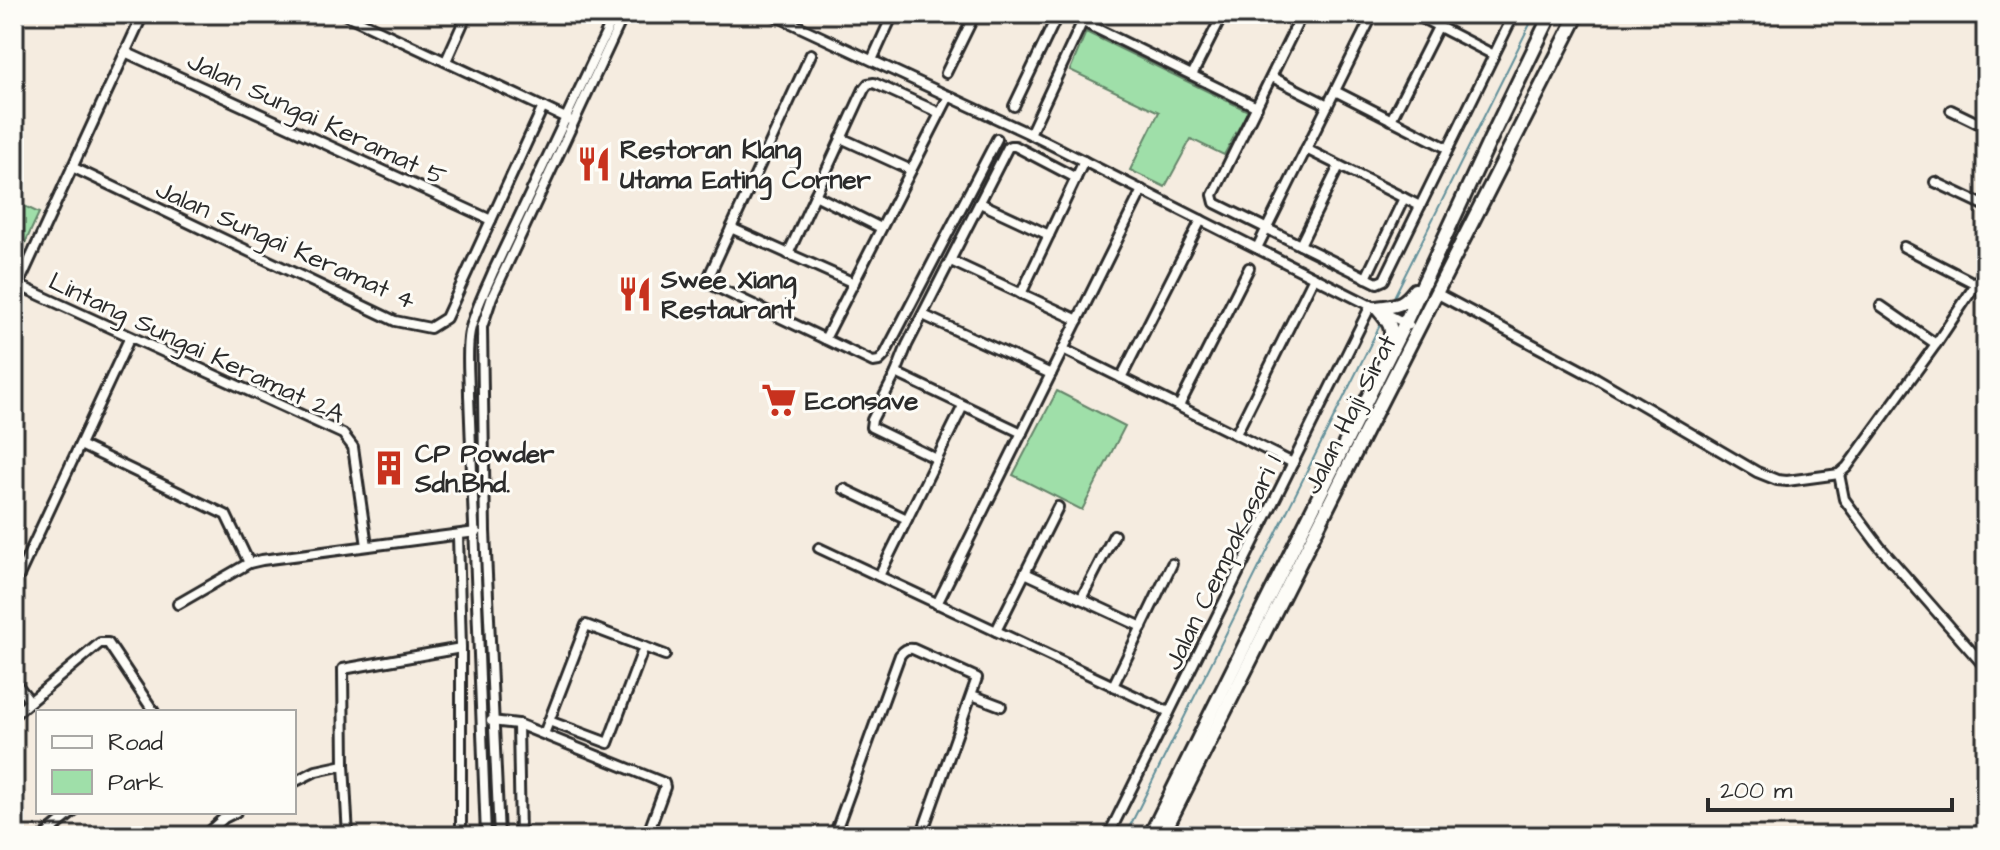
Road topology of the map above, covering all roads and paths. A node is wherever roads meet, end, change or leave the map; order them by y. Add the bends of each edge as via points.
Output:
1 (143, 14) edge
2 (344, 14) edge
3 (467, 14) edge
4 (615, 14) edge
5 (624, 14) edge
6 (772, 14) edge
7 (893, 14) edge
8 (975, 14) edge
9 (1058, 14) edge
10 (1223, 14) edge
11 (1302, 14) edge
12 (1373, 14) edge
13 (1414, 14) edge
14 (1514, 14) edge
15 (1551, 14) edge
16 (1578, 14) edge
17 (1085, 18) edge
18 (1438, 27) junction
19 (125, 52) junction
20 (811, 54) dead end
21 (1494, 55) junction
22 (872, 60) junction
23 (446, 61) junction
24 (946, 73) dead end
25 (1192, 75) junction
26 (1272, 77) junction
27 (1515, 89) junction
28 (1335, 91) junction
29 (949, 96) junction
30 (1536, 96) junction
31 (1328, 105) junction
32 (1014, 106) dead end
33 (543, 107) junction
34 (1257, 107) junction
35 (1951, 110) dead end
36 (940, 113) junction
37 (570, 120) junction
38 (1391, 120) junction
39 (1986, 127) edge
40 (1030, 134) junction
41 (841, 138) junction
42 (997, 139) dead end
43 (1447, 148) junction
44 (1306, 149) junction
45 (1084, 161) junction
46 (1339, 166) junction
47 (72, 167) junction
48 (911, 170) junction
49 (1076, 178) junction
50 (1935, 182) dead end
51 (1142, 190) junction
52 (815, 195) junction
53 (1404, 198) junction
54 (980, 203) junction
55 (1420, 206) junction
56 (1986, 206) edge
57 (491, 220) junction
58 (1201, 220) junction
59 (731, 228) junction
60 (881, 228) junction
61 (1267, 229) junction
62 (1049, 235) junction
63 (1443, 242) junction
64 (1300, 245) junction
65 (1904, 247) dead end
66 (1257, 248) junction
67 (788, 254) junction
68 (951, 261) junction
69 (1249, 268) dead end
70 (1986, 269) edge
71 (1314, 277) junction
72 (1366, 278) junction
73 (854, 283) junction
74 (1976, 284) junction
75 (16, 290) edge
76 (1436, 293) junction
77 (1021, 294) junction
78 (1881, 306) dead end
79 (1374, 307) junction
80 (923, 315) junction
81 (1078, 320) junction
82 (1405, 323) junction
83 (1417, 329) junction
84 (130, 337) junction
85 (825, 339) junction
86 (1936, 344) junction
87 (1063, 349) junction
88 (896, 373) junction
89 (1051, 374) junction
90 (1121, 378) junction
91 (963, 406) junction
92 (1179, 406) junction
93 (1361, 410) junction
94 (1022, 433) junction
95 (1236, 434) junction
96 (80, 445) junction
97 (937, 459) junction
98 (1293, 463) junction
99 (1839, 474) junction
100 (844, 489) dead end
101 (1058, 507) dead end
102 (907, 519) junction
103 (485, 531) junction
104 (474, 532) junction
105 (458, 535) junction
106 (1114, 535) dead end
107 (367, 546) junction
108 (819, 548) dead end
109 (249, 563) junction
110 (1172, 564) dead end
111 (1025, 573) junction
112 (879, 576) junction
113 (14, 586) edge
114 (1081, 599) junction
115 (178, 604) dead end
116 (937, 604) junction
117 (1142, 627) junction
118 (996, 631) junction
119 (644, 647) junction
120 (461, 648) junction
121 (665, 655) dead end
122 (1986, 668) edge
123 (14, 681) edge
124 (1113, 686) junction
125 (972, 695) junction
126 (30, 701) junction
127 (1001, 706) dead end
128 (153, 710) edge
129 (1169, 712) junction
130 (14, 715) edge
131 (493, 721) junction
132 (549, 721) junction
133 (482, 722) junction
134 (518, 724) junction
135 (544, 734) junction
136 (344, 765) junction
137 (296, 781) edge
138 (71, 814) edge
139 (222, 815) edge
140 (44, 836) edge
141 (204, 836) edge
142 (348, 836) edge
143 (461, 836) edge
144 (486, 836) edge
145 (499, 836) edge
146 (520, 836) edge
147 (647, 836) edge
148 (834, 836) edge
149 (921, 836) edge
150 (1108, 836) edge
151 (1150, 836) edge
152 (1162, 836) edge

1 - 19 street
2 - 23 street
3 - 23 street
4 - 37 street
5 - 37 street
6 - 22 street
7 - 22 street
8 - 24 street
9 - 32 street
10 - 25 street
11 - 26 street
12 - 28 street
13 - 18 street
14 - 21 street
15 - 27 main road, Jalan Haji Sirat
16 - 30 main road, Jalan Haji Sirat
17 - 25 street
17 - 40 street
18 - 21 street
18 - 38 street
19 - 47 street
19 - 57 street, Jalan Sungai Keramat 5
20 - 59 street
21 - 43 street
22 - 29 street
23 - 33 street
25 - 34 street
26 - 31 street
26 - 34 street
27 - 30 main road via 1544,47 1551,54
27 - 63 main road, Jalan Haji Sirat
28 - 31 street
28 - 38 street
29 - 36 street
29 - 40 street
30 - 76 main road, Jalan Haji Sirat
31 - 44 street
33 - 37 street
33 - 57 street, Jalan Sungai Keramat 4
34 - 61 street via 1213,195 1215,203
35 - 39 street
36 - 41 street via 868,84
36 - 48 street
37 - 103 street via 482,327
37 - 104 street via 493,272 471,330
38 - 43 street
40 - 45 street
41 - 48 street
41 - 52 street
42 - 85 street via 884,356 873,362
43 - 55 street
44 - 46 street
44 - 61 street
45 - 49 street
45 - 51 street
46 - 53 street
46 - 64 street
47 - 57 street, Jalan Sungai Keramat 4 via 395,321 430,328 446,318
47 - 75 street
48 - 60 street
49 - 54 street via 1010,146
49 - 62 street
50 - 56 street
51 - 58 street
51 - 81 street
52 - 60 street
52 - 67 street
53 - 55 street
53 - 72 street
54 - 62 street
54 - 68 street
55 - 72 street via 1384,280
58 - 66 street
58 - 90 street
59 - 67 street
59 - 85 street via 710,284
60 - 73 street
61 - 64 street
61 - 66 street
62 - 77 street
63 - 79 main road via 1408,299 1398,306
63 - 82 main road, Jalan Haji Sirat
64 - 72 street
65 - 74 street
66 - 71 street
67 - 73 street
68 - 77 street
68 - 80 street
69 - 92 street
70 - 74 street
71 - 79 street
71 - 95 street
73 - 85 street
74 - 86 street
75 - 84 street, Lintang Sungai Keramat 2A
76 - 83 main road, Jalan Haji Sirat
76 - 99 street via 1757,472 1787,481
77 - 81 street
78 - 86 street
79 - 82 street
79 - 93 main road via 1389,322 1391,339
79 - 98 street, Jalan Cempakasari 1
80 - 88 street
80 - 89 street
81 - 87 street
82 - 83 street
82 - 93 main road, Jalan Haji Sirat
83 - 152 main road, Jalan Haji Sirat
84 - 96 street
84 - 107 street, Lintang Sungai Keramat 2A via 343,434 353,447
86 - 99 street
87 - 89 street
87 - 90 street
88 - 91 street
88 - 97 street via 872,428
89 - 94 street
90 - 92 street
91 - 94 street
91 - 97 street
92 - 95 street
93 - 151 main road, Jalan Haji Sirat
94 - 116 street
95 - 98 street
96 - 109 street via 226,515
96 - 113 street
97 - 102 street
98 - 129 street, Jalan Cempakasari 1
99 - 122 street via 1844,499 1879,546
100 - 102 street
101 - 111 street
102 - 112 street
103 - 104 street
103 - 131 street
104 - 105 street
104 - 133 street
105 - 107 street
105 - 120 street
106 - 114 street
107 - 109 street
108 - 112 street
109 - 115 street
110 - 117 street
111 - 114 street
111 - 118 street
112 - 116 street
114 - 117 street
116 - 118 street
117 - 124 street
118 - 124 street
119 - 121 street
119 - 132 street via 586,625
119 - 132 street via 608,743
120 - 136 street via 343,669
120 - 143 street
123 - 126 street
124 - 129 street
125 - 127 street
125 - 148 street via 975,677 913,649 902,652
125 - 149 street
126 - 128 street via 104,642
126 - 130 street
129 - 150 street, Jalan Cempakasari 1
131 - 133 street
131 - 134 street
131 - 145 street
132 - 135 street
133 - 144 street
134 - 135 street
134 - 146 street
135 - 147 street via 664,783
136 - 137 street
136 - 142 street
138 - 140 street
139 - 141 street

